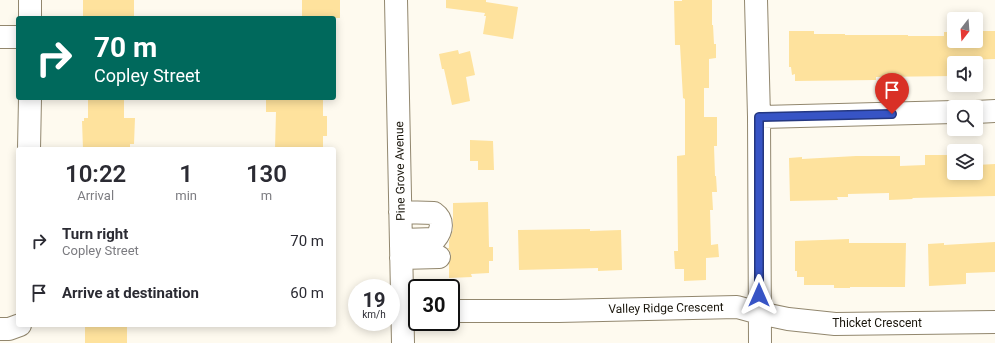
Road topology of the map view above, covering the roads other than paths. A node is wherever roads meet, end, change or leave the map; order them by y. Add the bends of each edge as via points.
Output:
1 (30, 0) edge
2 (396, 0) edge
3 (756, 0) edge
4 (30, 16) edge
5 (0, 37) edge
6 (16, 38) edge
7 (30, 100) edge
8 (995, 111) edge
9 (947, 112) edge
10 (983, 112) edge
11 (759, 117) junction
12 (29, 147) edge
13 (400, 212) junction
14 (401, 249) junction
15 (439, 257) dead end
16 (408, 296) edge
17 (460, 311) edge
18 (759, 313) junction
19 (408, 319) edge
20 (995, 322) edge
21 (16, 326) edge
22 (0, 329) edge
23 (403, 343) edge
24 (760, 343) edge

1 - 4 street
2 - 13 street, Pine Grove Avenue
3 - 11 street
5 - 6 street
7 - 12 street
8 - 10 street
9 - 11 street
11 - 18 street
13 - 14 street, Pine Grove Avenue
13 - 14 street via 434,213 440,220 441,228 435,239
14 - 15 street
14 - 16 street, Pine Grove Avenue
17 - 18 street, Valley Ridge Crescent via 737,307
18 - 20 street, Thicket Crescent via 834,324
18 - 24 street
19 - 23 street, Pine Grove Avenue
21 - 22 street

